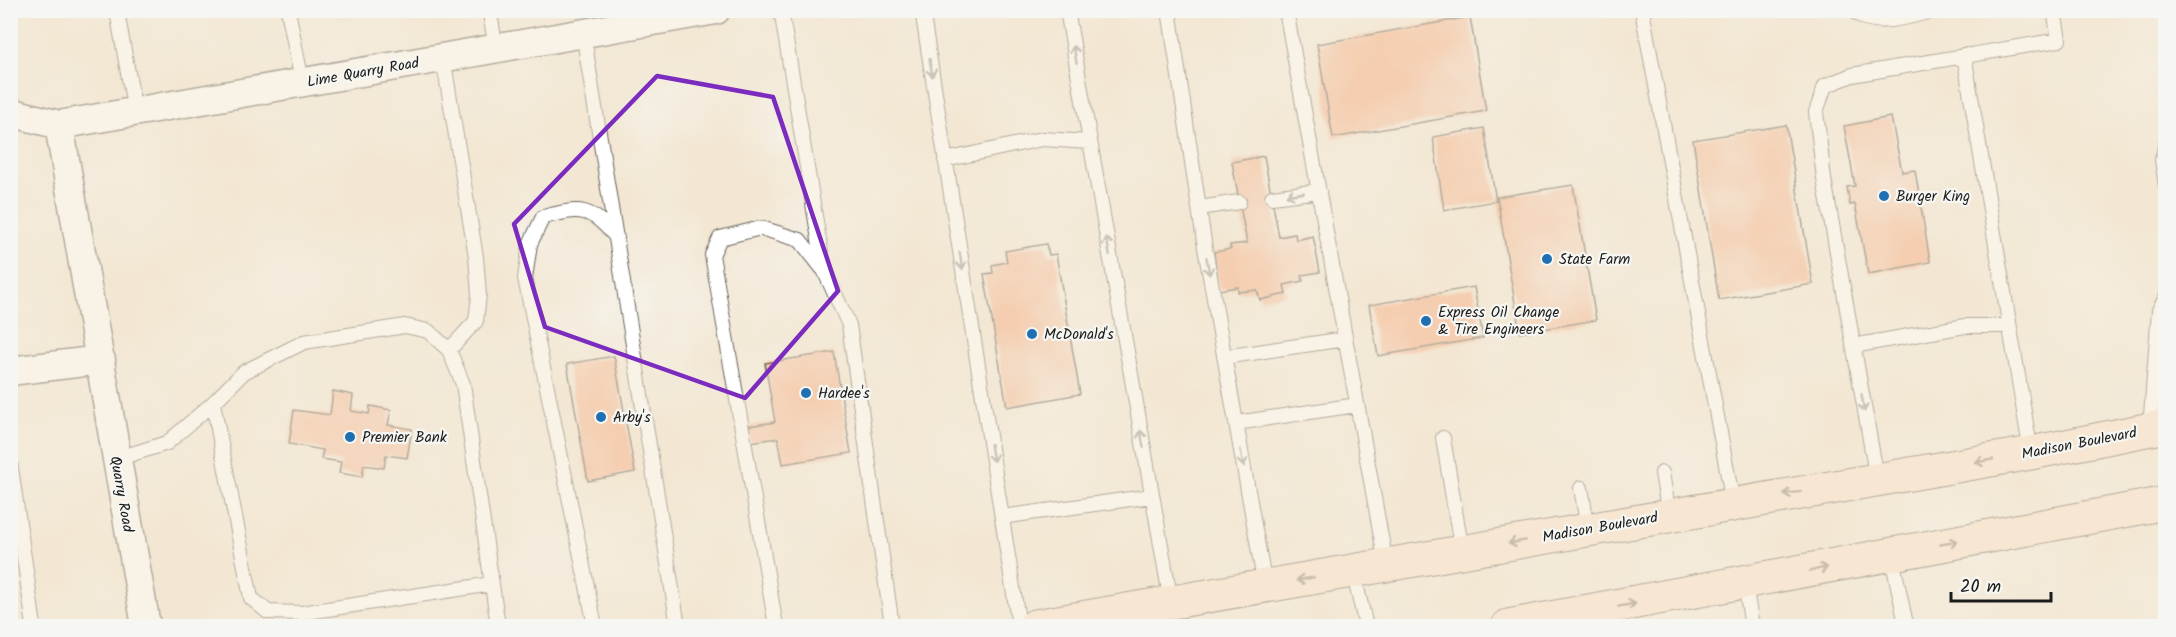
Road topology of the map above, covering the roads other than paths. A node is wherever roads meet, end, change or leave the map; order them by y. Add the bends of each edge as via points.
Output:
1 (120, 10) edge
2 (288, 10) edge
3 (716, 10) edge
4 (781, 10) edge
5 (922, 10) edge
6 (1067, 10) edge
7 (1169, 10) edge
8 (1286, 10) edge
9 (1642, 10) edge
10 (1853, 10) edge
11 (1937, 10) edge
12 (2054, 10) edge
13 (490, 14) dead end
14 (584, 32) junction
15 (496, 48) junction
16 (1964, 55) junction
17 (443, 57) junction
18 (302, 82) junction
19 (10, 112) edge
20 (135, 112) junction
21 (59, 125) junction
22 (1090, 142) junction
23 (2166, 143) edge
24 (945, 160) junction
25 (2166, 186) edge
26 (1319, 191) junction
27 (1272, 197) dead end
28 (1239, 202) dead end
29 (1199, 208) junction
30 (617, 238) junction
31 (824, 270) junction
32 (2166, 297) edge
33 (2009, 326) junction
34 (1345, 339) junction
35 (1853, 346) junction
36 (449, 350) junction
37 (1224, 357) junction
38 (101, 360) junction
39 (10, 371) edge
40 (213, 403) junction
41 (1357, 405) junction
42 (1236, 423) junction
43 (2158, 428) edge
44 (1443, 438) dead end
45 (2031, 453) junction
46 (116, 459) junction
47 (10, 461) edge
48 (1662, 473) dead end
49 (1877, 479) junction
50 (1581, 488) dead end
51 (1152, 496) junction
52 (1733, 503) junction
53 (2165, 508) edge
54 (1669, 514) junction
55 (1002, 517) junction
56 (1588, 529) junction
57 (1462, 552) junction
58 (1891, 553) junction
59 (1386, 564) junction
60 (1353, 571) junction
61 (492, 584) junction
62 (1745, 584) junction
63 (1264, 586) junction
64 (1171, 602) junction
65 (1906, 624) dead end
66 (34, 627) edge
67 (146, 627) edge
68 (498, 627) edge
69 (595, 627) edge
70 (678, 627) edge
71 (776, 627) edge
72 (892, 627) edge
73 (1019, 627) edge
74 (1035, 627) edge
75 (1366, 627) edge
76 (1508, 627) edge
77 (1752, 627) edge

1 - 20 lane
2 - 18 lane
3 - 14 street, Lime Quarry Road
4 - 31 lane
5 -> 24 lane
22 -> 6 lane
7 - 29 lane
8 - 26 lane
9 - 52 lane
10 - 11 lane via 1861,19 1875,21
12 - 16 lane via 2059,40
13 - 15 lane
14 - 15 street, Lime Quarry Road
14 - 30 lane
15 - 17 street, Lime Quarry Road
16 - 33 lane
16 - 35 lane via 1852,75 1825,86 1816,112
17 - 18 street, Lime Quarry Road
17 - 36 lane via 479,295 476,321
18 - 20 street, Lime Quarry Road
19 - 21 street, Lime Quarry Road
20 - 21 street, Lime Quarry Road
21 - 38 street, Quarry Road
22 - 24 lane via 1042,139
51 -> 22 lane
23 - 25 lane via 2162,160
24 -> 55 lane
26 -> 27 lane
26 - 34 lane
28 - 29 lane
29 -> 37 lane
30 - 69 lane via 599,217 573,209 543,217 530,244 525,278
30 - 70 lane
31 - 71 lane via 800,240 761,228 720,238 712,255
31 - 72 lane via 849,324
32 - 43 lane via 2159,310
33 - 35 lane via 1965,326
33 - 45 lane
34 - 37 lane
34 - 41 lane
35 -> 49 lane
36 - 40 lane via 428,332 405,326 304,342 244,372
36 - 61 lane via 463,384
37 - 42 lane
38 - 39 street
38 - 46 street, Quarry Road
40 - 46 lane via 167,443
40 - 61 lane via 251,598 268,612 302,613
41 - 42 lane
41 - 59 lane
42 -> 63 lane
43 - 45 main road, Madison Boulevard
44 - 57 lane
45 -> 49 main road, Madison Boulevard
46 - 67 street, Quarry Road
47 - 66 lane
48 - 54 lane
49 -> 52 main road, Madison Boulevard
50 - 56 lane
51 - 55 lane
51 - 64 lane
52 - 54 main road, Madison Boulevard
58 -> 53 main road
54 - 56 main road, Madison Boulevard
55 - 73 lane
56 -> 57 main road, Madison Boulevard
57 - 59 main road, Madison Boulevard
62 -> 58 main road
58 - 65 lane
59 - 60 main road, Madison Boulevard
60 -> 63 main road, Madison Boulevard
60 - 75 lane
61 - 68 lane
76 -> 62 main road
62 - 77 lane
63 - 64 main road, Madison Boulevard
64 - 74 main road, Madison Boulevard

